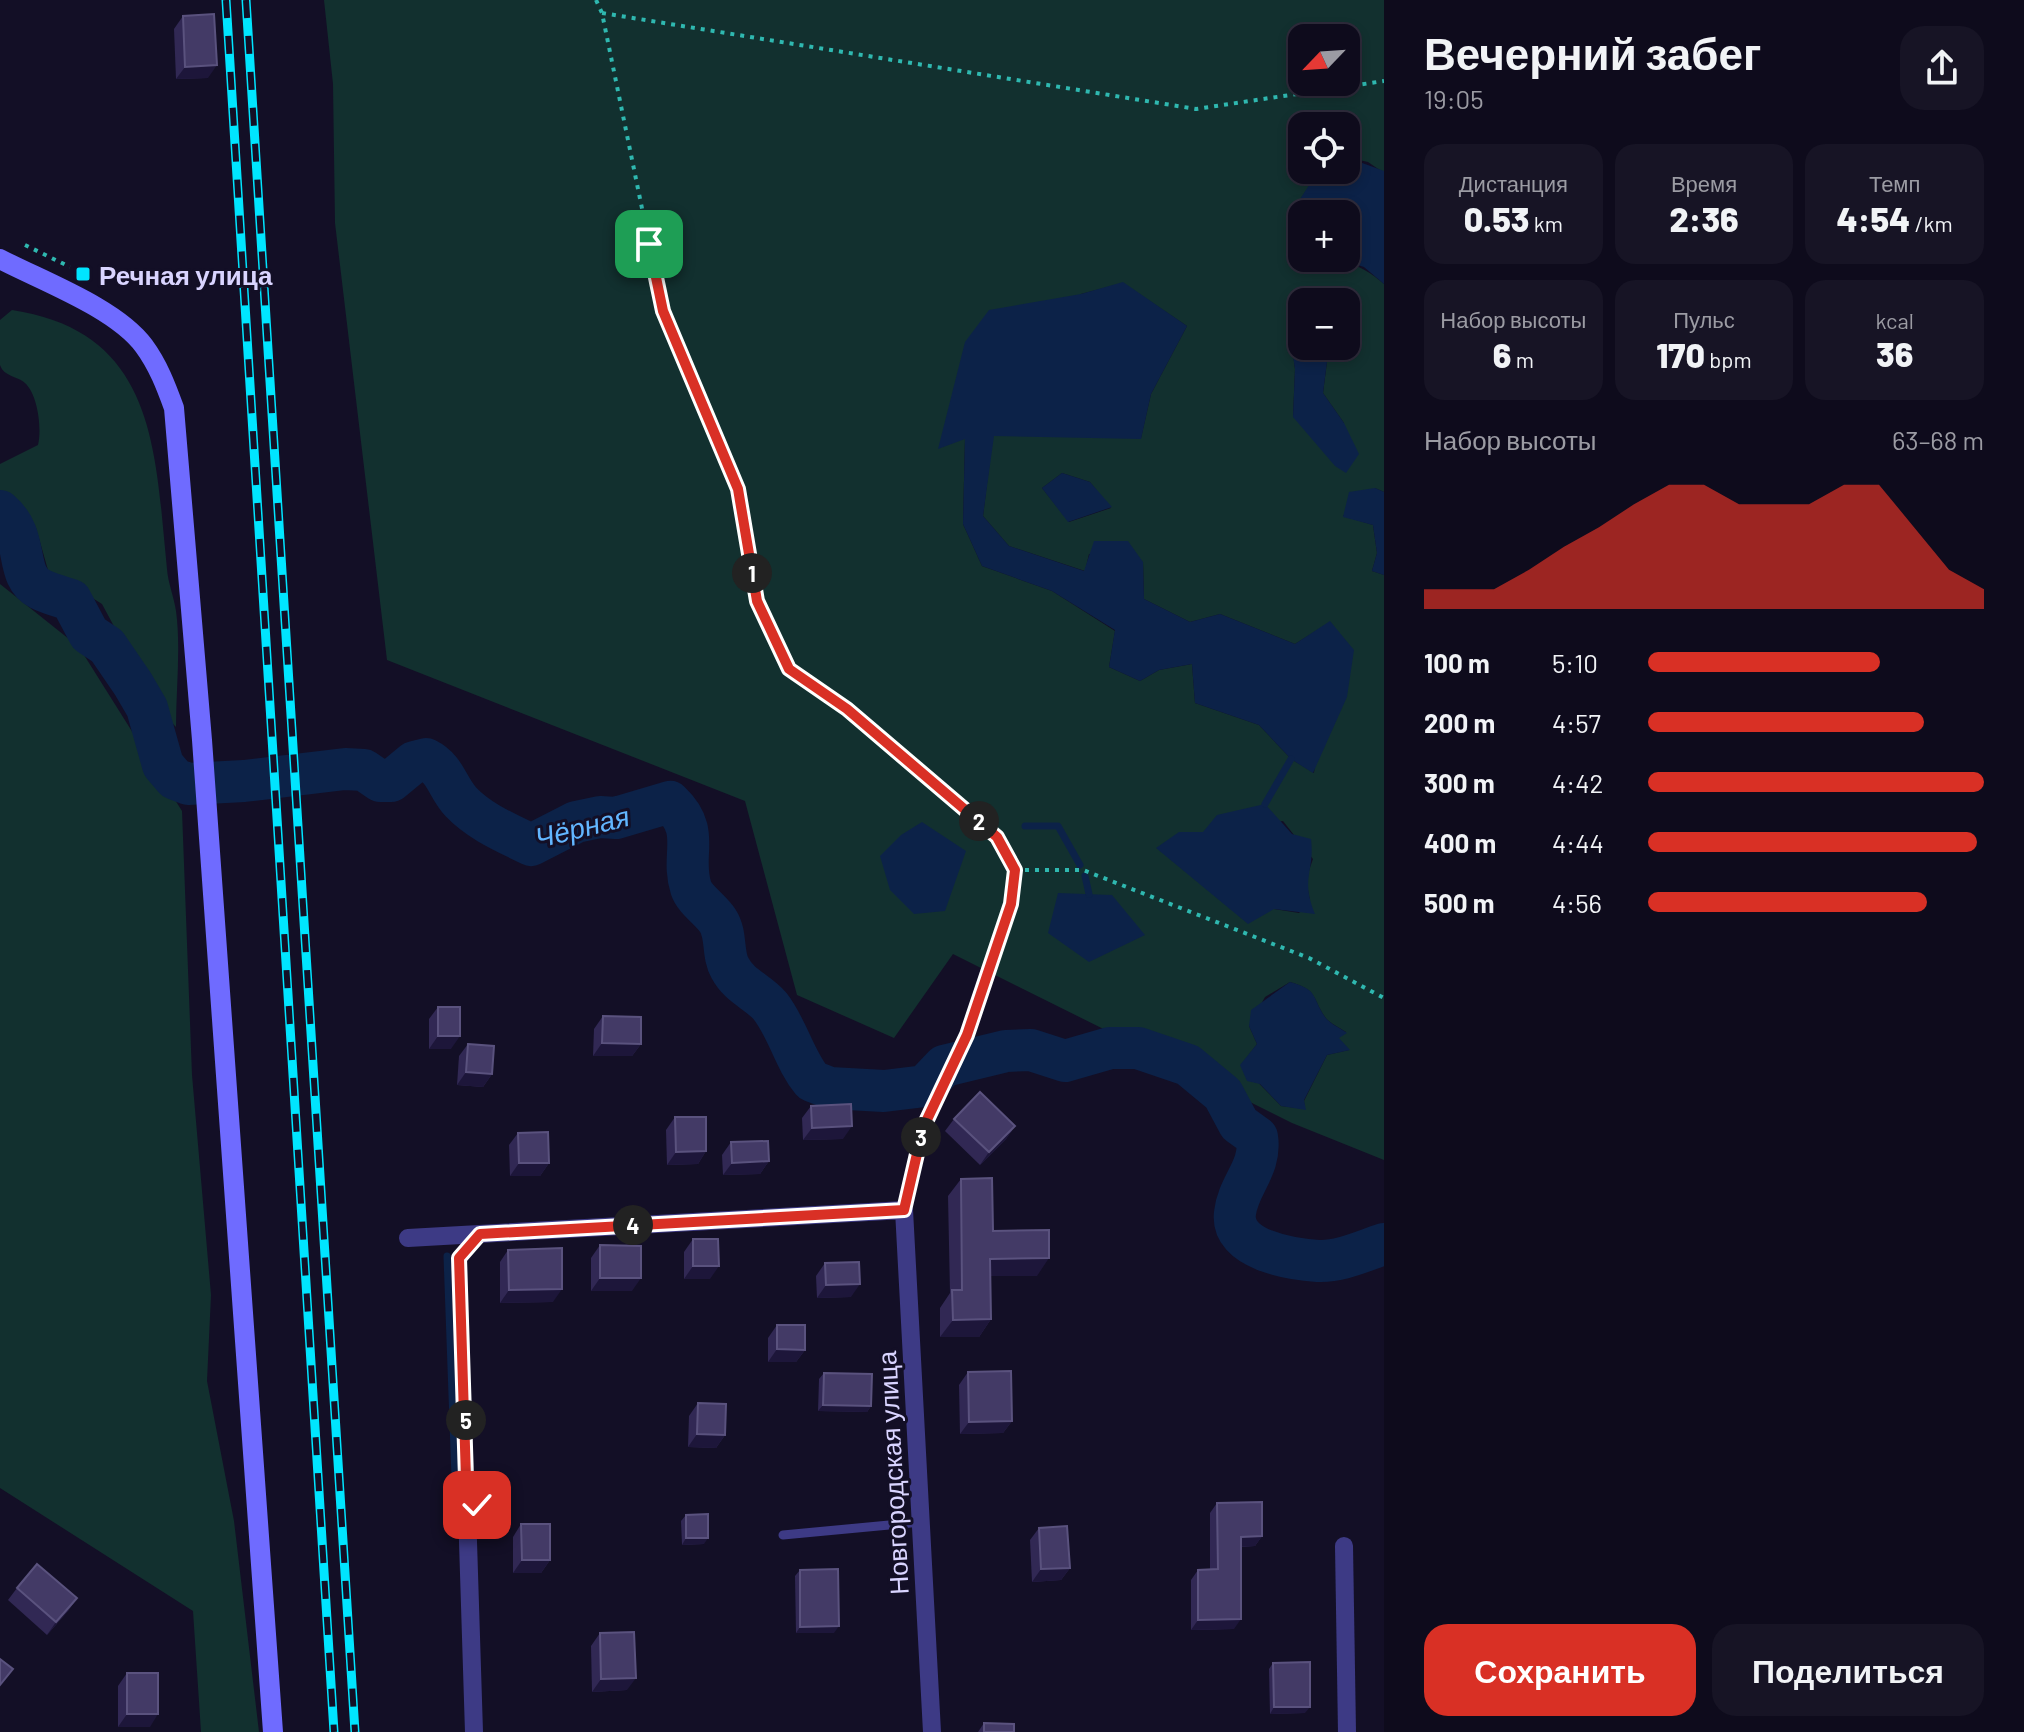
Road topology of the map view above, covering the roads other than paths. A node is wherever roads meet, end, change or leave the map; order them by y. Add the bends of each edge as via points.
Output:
1 (0, 259) edge
2 (967, 1035) road end
3 (904, 1210) junction
4 (408, 1238) dead end
5 (472, 1507) road end
6 (921, 1522) junction
7 (783, 1535) dead end
8 (1344, 1546) dead end
9 (273, 1732) edge
10 (474, 1732) edge
11 (932, 1732) edge
12 (1347, 1732) edge

1 - 9 street via 114,320 143,344 174,408
2 - 3 lane via 923,1128
3 - 4 street
3 - 6 street, Новгородская улица
5 - 10 street
6 - 7 lane
6 - 11 street, Новгородская улица
8 - 12 street

